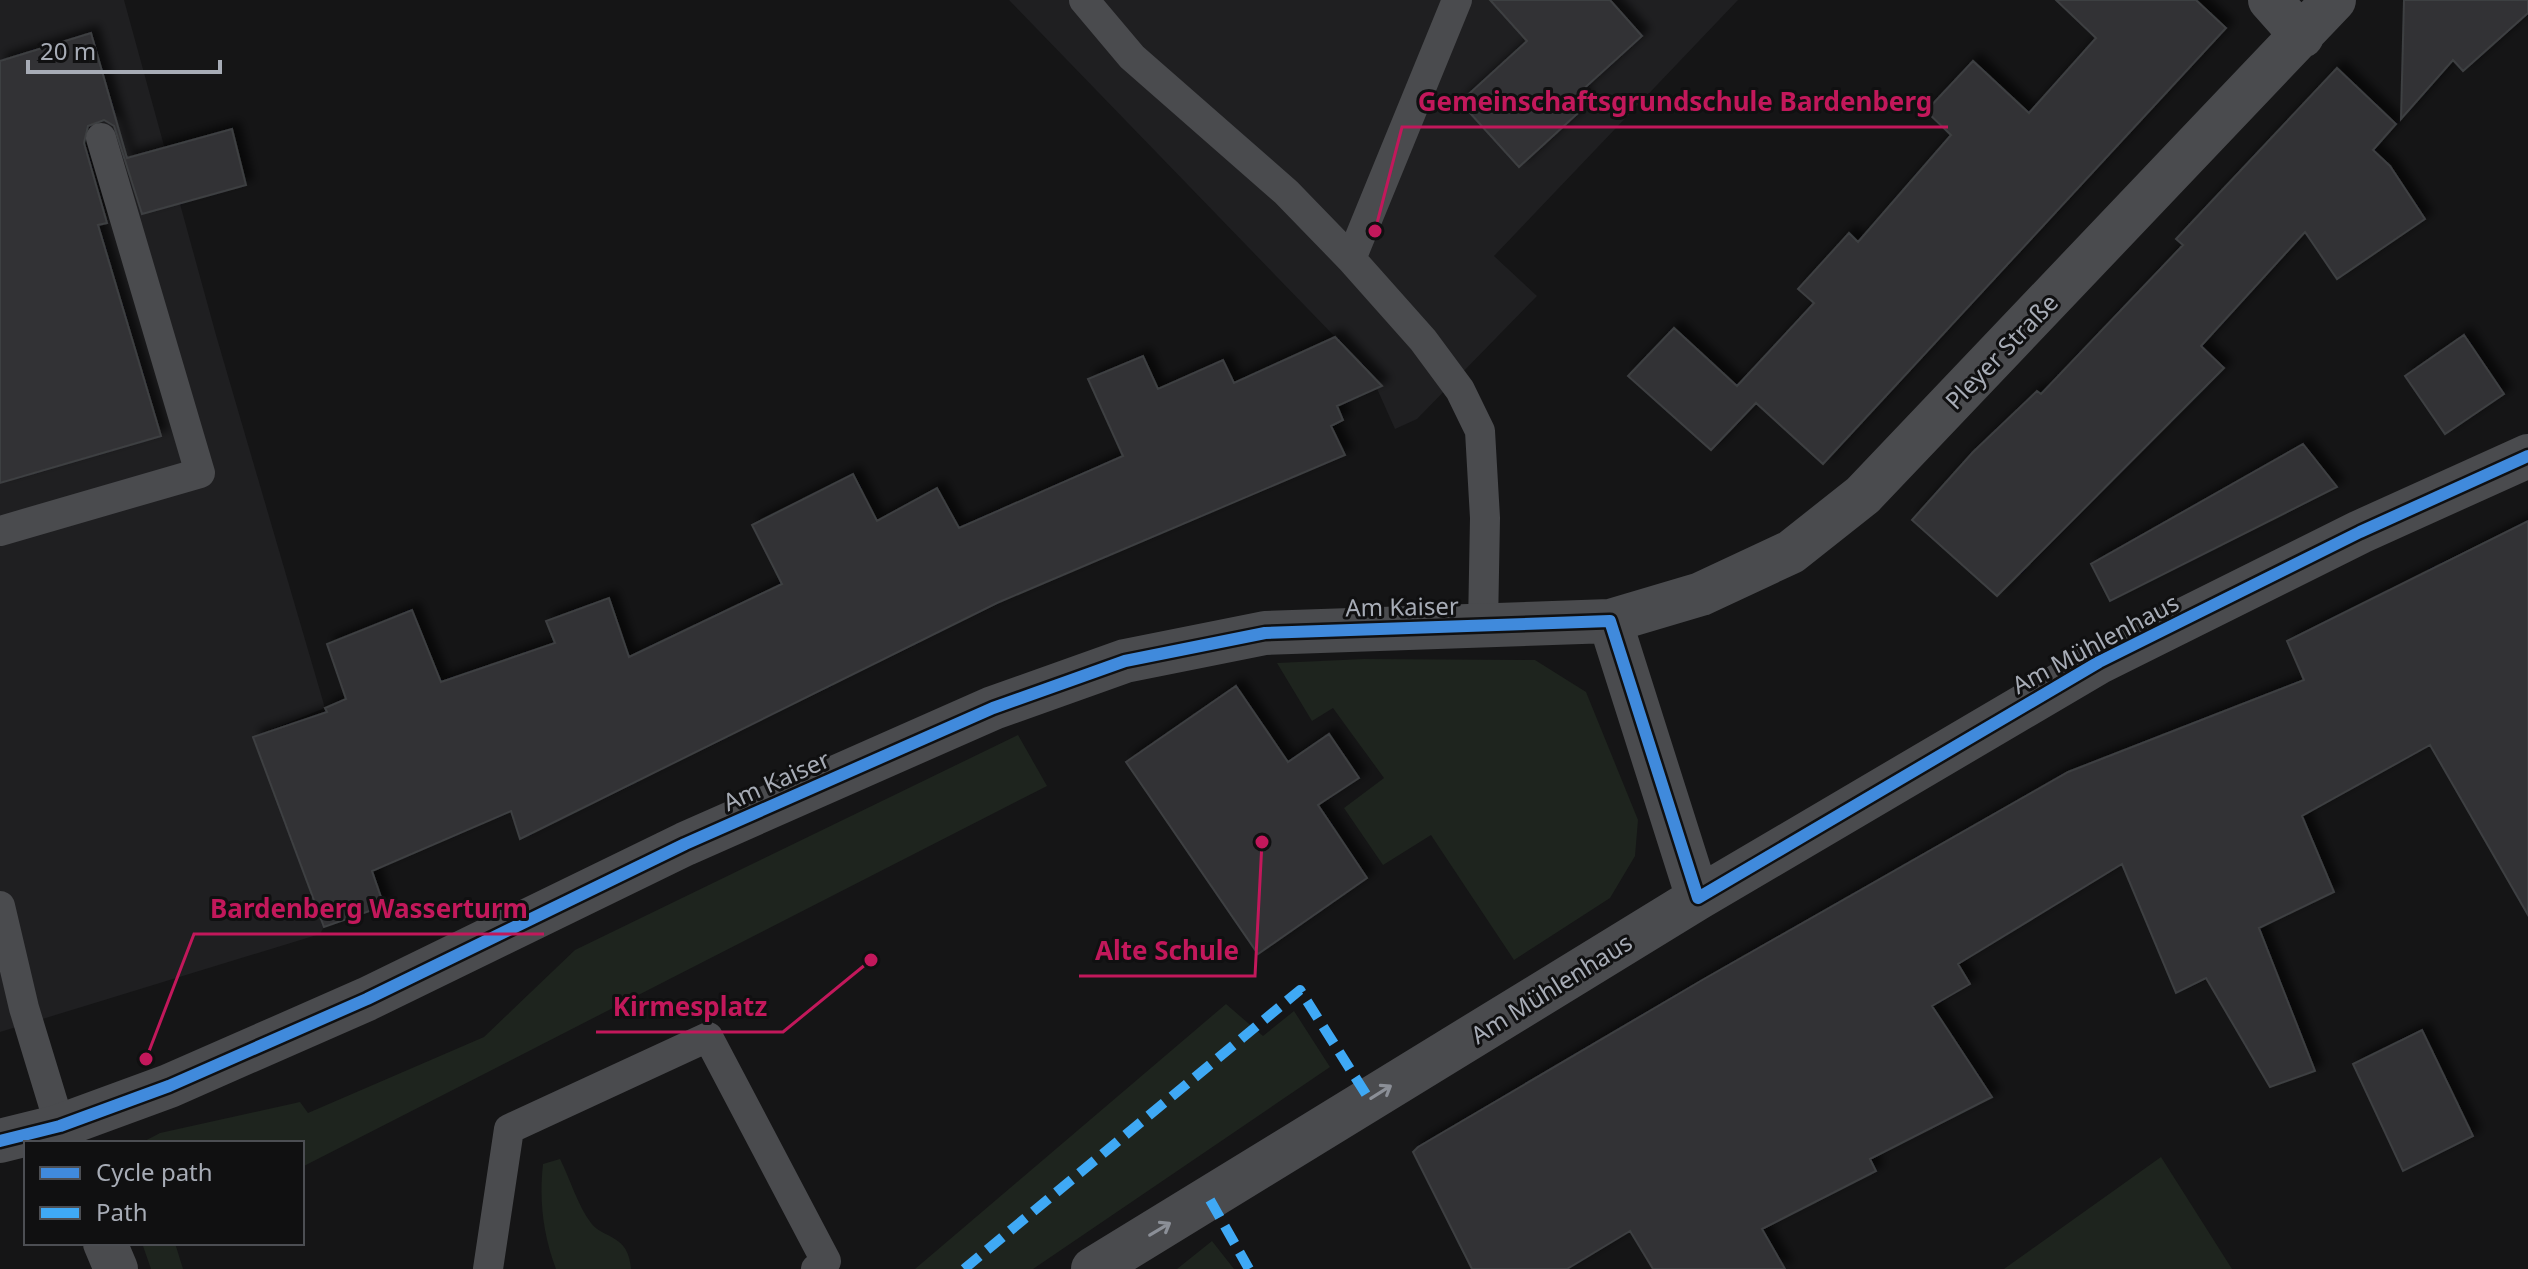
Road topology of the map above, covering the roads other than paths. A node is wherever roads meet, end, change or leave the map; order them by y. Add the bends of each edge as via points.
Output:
1 (1084, 0) edge
2 (1457, 0) edge
3 (2270, 0) edge
4 (2334, 0) edge
5 (2302, 36) junction
6 (101, 138) dead end
7 (1351, 259) junction
8 (2528, 456) edge
9 (0, 531) edge
10 (1610, 621) junction
11 (1483, 626) junction
12 (1698, 898) junction
13 (0, 906) edge
14 (64, 1134) edge
15 (0, 1141) edge
16 (106, 1245) edge
17 (116, 1269) edge
18 (488, 1269) edge
19 (816, 1269) edge
20 (1093, 1269) edge

1 - 7 lane via 1132,57 1286,192
2 - 7 lane
3 - 5 street
4 - 5 street, Pleyer Straße
5 - 10 street, Pleyer Straße via 1863,495 1791,552 1701,594
6 - 9 lane via 200,473
7 - 11 lane via 1423,340 1460,390 1480,431
8 - 12 street, Am Mühlenhaus via 2360,532 2099,662
10 - 11 street, Am Kaiser
10 - 12 street
11 - 14 street, Am Kaiser via 1265,633 1125,661 993,708 685,844 367,999
20 -> 12 street, Am Mühlenhaus
13 - 14 lane via 24,1008
14 - 15 street, Am Kaiser
16 - 17 street
18 - 19 lane via 509,1129 708,1037 826,1261

